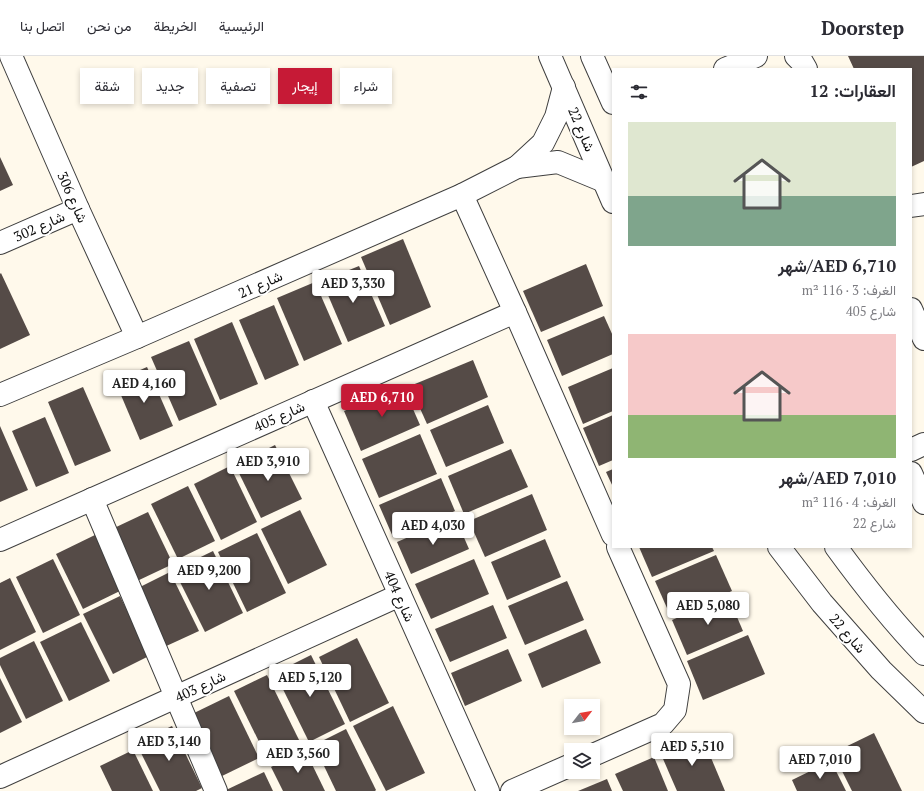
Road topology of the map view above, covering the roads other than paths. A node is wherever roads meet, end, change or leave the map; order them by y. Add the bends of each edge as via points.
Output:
1 (11, 56) edge
2 (550, 56) edge
3 (592, 56) edge
4 (756, 56) edge
5 (796, 56) edge
6 (730, 68) edge
7 (805, 68) edge
8 (564, 87) junction
9 (612, 101) edge
10 (517, 167) junction
11 (604, 181) junction
12 (462, 196) junction
13 (612, 200) edge
14 (924, 204) edge
15 (912, 206) edge
16 (78, 209) junction
17 (0, 243) edge
18 (912, 311) edge
19 (515, 312) junction
20 (137, 337) junction
21 (924, 339) edge
22 (0, 396) edge
23 (313, 401) junction
24 (924, 444) edge
25 (912, 450) edge
26 (912, 475) edge
27 (92, 499) junction
28 (924, 503) edge
29 (612, 533) edge
30 (0, 540) edge
31 (618, 548) edge
32 (780, 548) edge
33 (837, 548) edge
34 (400, 595) junction
35 (924, 654) edge
36 (176, 697) junction
37 (924, 712) edge
38 (600, 752) edge
39 (564, 768) edge
40 (0, 777) edge
41 (216, 791) edge
42 (488, 791) edge
43 (512, 791) edge

1 - 16 street, شارع 306
2 - 8 street, شارع 22
3 - 9 street
4 - 6 street
5 - 7 street
8 - 10 street, شارع 21 via 556,117 543,143
8 - 11 street, شارع 22
10 - 11 street, شارع 21 via 558,162
10 - 12 street, شارع 21
11 - 13 street, شارع 22
12 - 19 street
12 - 20 street, شارع 21
14 - 15 street
16 - 17 street, شارع 302
16 - 20 street, شارع 306
18 - 21 street
19 - 23 street, شارع 405
19 - 29 street
20 - 22 street, شارع 21
23 - 27 street, شارع 405
23 - 34 street, شارع 404
24 - 25 street
26 - 28 street
27 - 30 street, شارع 405
27 - 36 street
31 - 38 street via 679,684 675,710 663,724
32 - 37 street, شارع 22 via 881,670
33 - 35 street via 904,633
34 - 36 street, شارع 403
34 - 42 street, شارع 404
36 - 40 street, شارع 403
36 - 41 street
39 - 43 street

